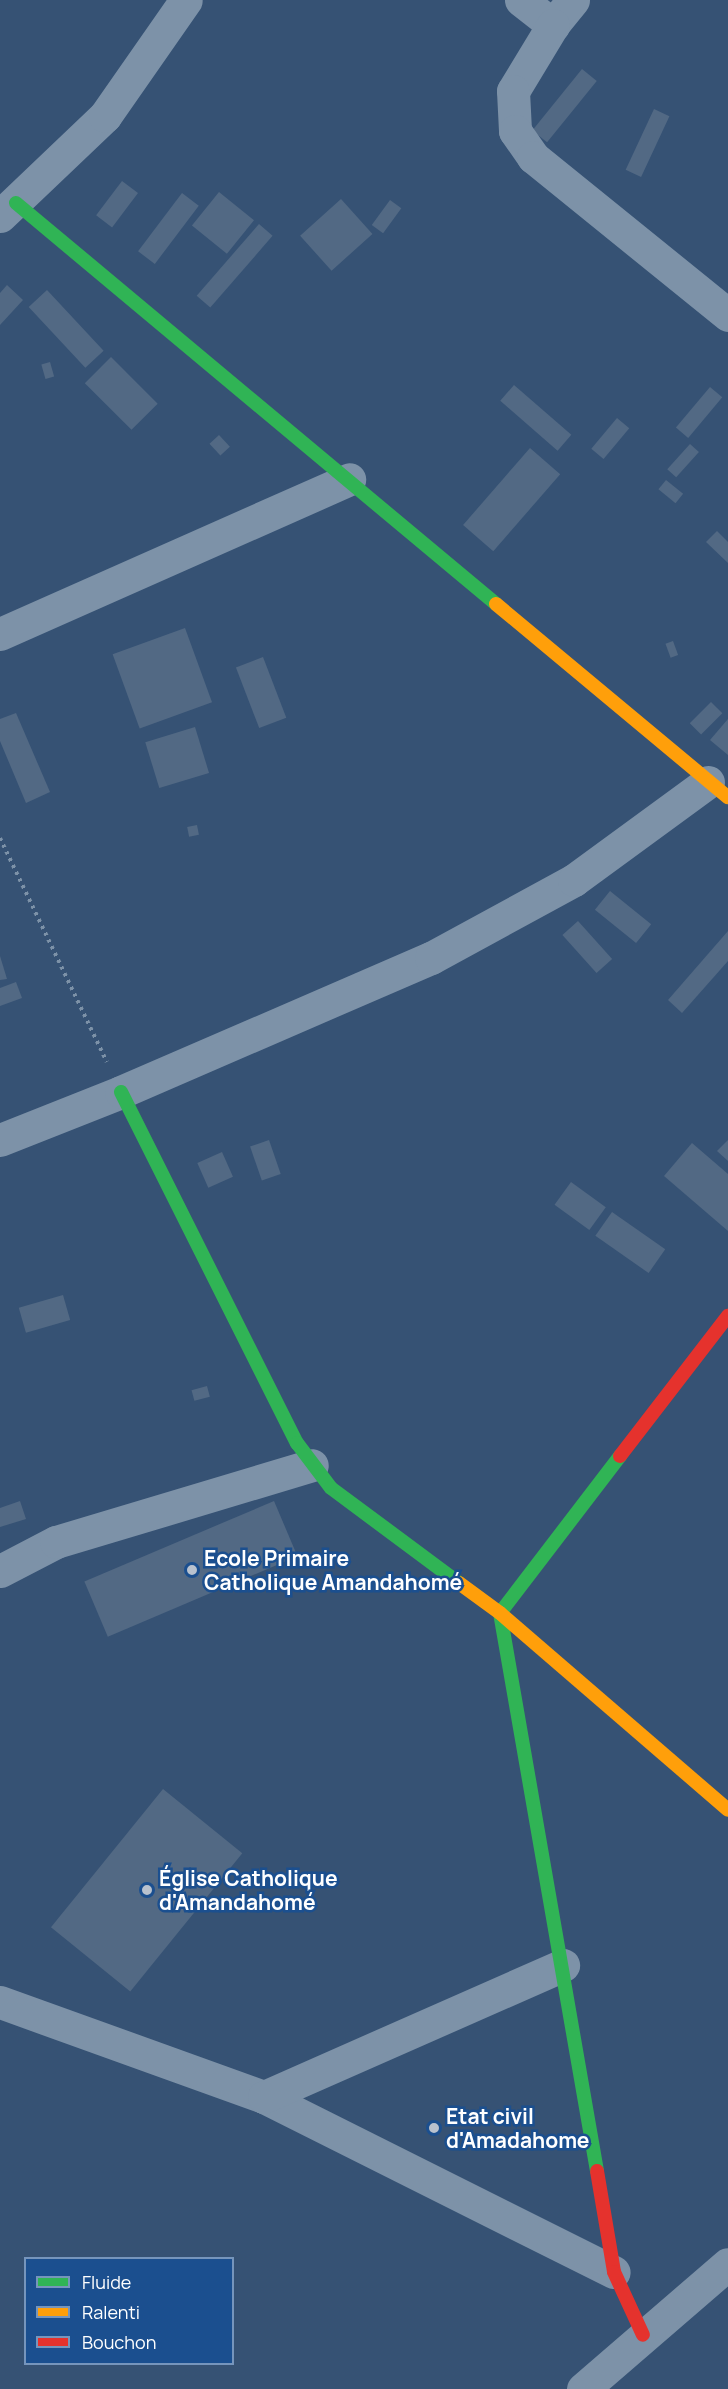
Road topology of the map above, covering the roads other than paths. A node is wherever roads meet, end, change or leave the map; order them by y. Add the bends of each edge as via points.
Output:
1 (186, 0) edge
2 (521, 0) edge
3 (563, 12) edge
4 (8, 210) edge
5 (728, 315) edge
6 (349, 479) junction
7 (0, 634) edge
8 (718, 790) edge
9 (121, 1092) junction
10 (0, 1140) edge
11 (728, 1316) edge
12 (312, 1465) junction
13 (0, 1571) edge
14 (500, 1613) junction
15 (728, 1810) edge
16 (563, 1965) junction
17 (0, 2002) edge
18 (264, 2097) junction
19 (728, 2264) edge
20 (614, 2272) junction
21 (643, 2335) junction
22 (583, 2389) edge

1 - 4 street via 105,116
2 - 3 street
3 - 5 street via 513,91 515,131 532,157
4 - 6 street
6 - 7 street
6 - 8 street
8 - 9 street via 574,880 431,958
9 - 10 street
9 - 12 street via 297,1443
11 - 14 street
12 - 13 street via 56,1542
12 - 14 street via 331,1488
14 - 15 street
14 - 16 street
16 - 18 street
16 - 20 street
17 - 18 street
18 - 20 street
19 - 21 street
20 - 21 street
21 - 22 street

